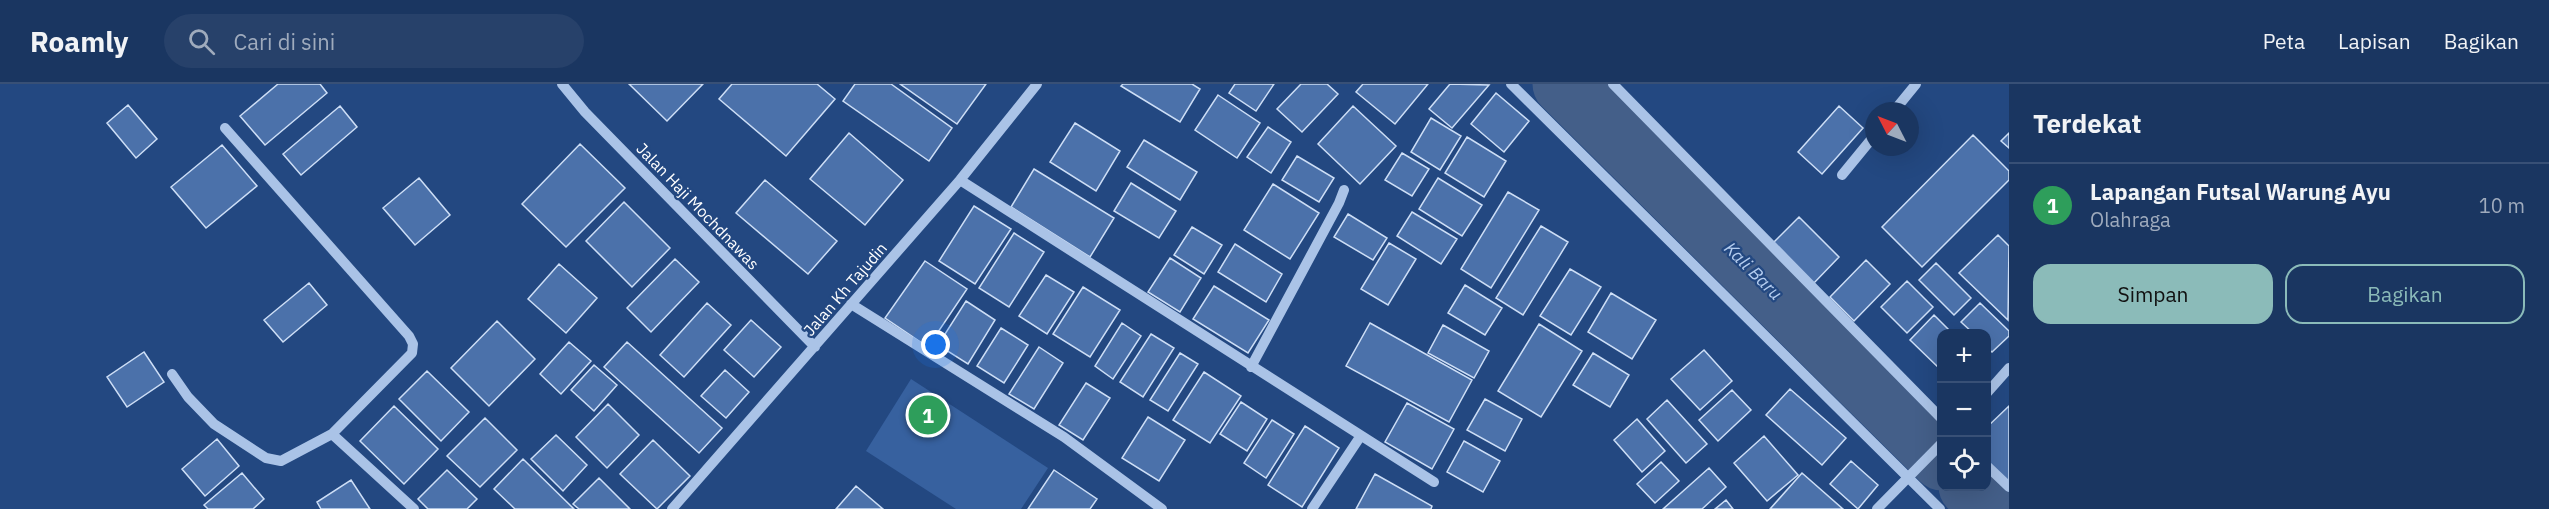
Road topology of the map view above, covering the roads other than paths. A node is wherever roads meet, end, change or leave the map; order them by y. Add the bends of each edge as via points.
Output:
1 (562, 84) edge
2 (1036, 84) edge
3 (1511, 84) edge
4 (1613, 84) edge
5 (1916, 84) edge
6 (1901, 102) edge
7 (225, 128) dead end
8 (1865, 147) edge
9 (1842, 175) dead end
10 (960, 180) junction
11 (1344, 190) dead end
12 (851, 304) junction
13 (815, 347) junction
14 (1251, 367) junction
15 (2009, 369) edge
16 (172, 374) dead end
17 (1991, 389) edge
18 (1937, 415) edge
19 (332, 434) junction
20 (1360, 437) junction
21 (1937, 447) edge
22 (1991, 470) edge
23 (1908, 477) junction
24 (1434, 482) dead end
25 (2009, 488) edge
26 (414, 509) edge
27 (672, 509) edge
28 (1162, 509) edge
29 (1312, 509) edge
30 (1877, 509) edge
31 (1940, 509) edge

1 - 13 street, Jalan Haji Mochdnawas
2 - 10 street, Jalan Kh Tajudin
3 - 23 street
4 - 18 street
5 - 6 street
7 - 19 street via 413,344 412,353
8 - 9 street
10 - 12 street, Jalan Kh Tajudin
10 - 14 street
11 - 14 street
12 - 13 street, Jalan Kh Tajudin
12 - 28 street via 1064,437
13 - 27 street, Jalan Kh Tajudin
14 - 20 street
15 - 17 street
16 - 19 street via 188,398 214,424 266,458 281,461
19 - 26 street
20 - 24 street
20 - 29 street
21 - 23 street
22 - 25 street
23 - 30 street
23 - 31 street

